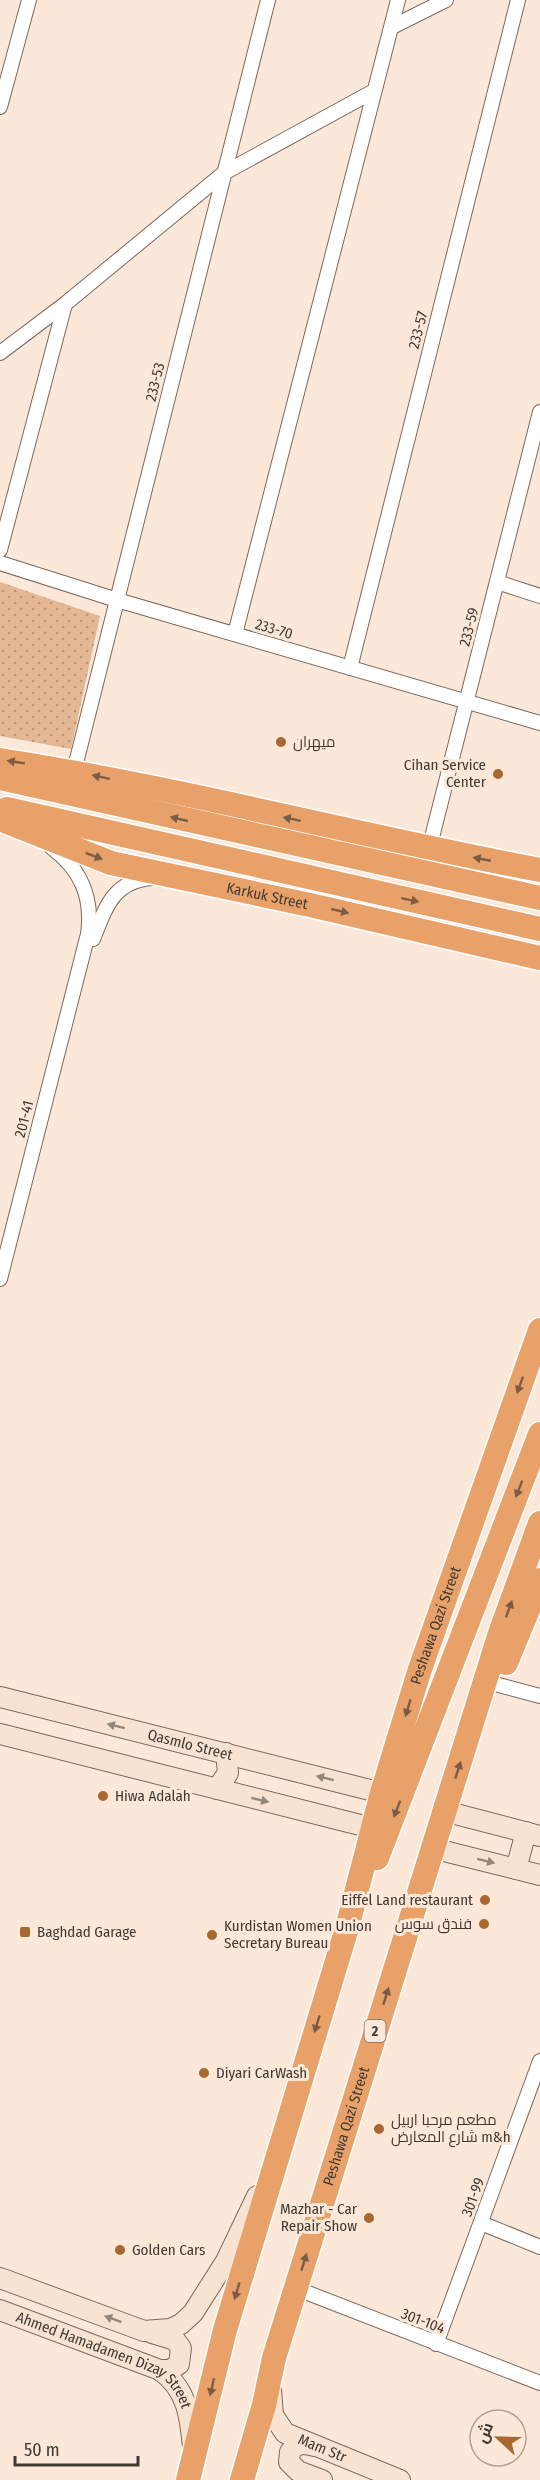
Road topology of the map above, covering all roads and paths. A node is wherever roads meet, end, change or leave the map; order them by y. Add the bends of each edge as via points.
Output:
1 (29, 0) edge
2 (268, 0) edge
3 (398, 0) edge
4 (446, 0) edge
5 (518, 0) edge
6 (392, 27) junction
7 (374, 91) junction
8 (1, 101) edge
9 (224, 173) junction
10 (64, 304) junction
11 (0, 353) edge
12 (540, 412) edge
13 (0, 550) edge
14 (0, 563) edge
15 (497, 582) junction
16 (540, 596) edge
17 (117, 600) junction
18 (235, 634) junction
19 (350, 668) junction
20 (466, 702) junction
21 (540, 723) edge
22 (0, 760) edge
23 (74, 771) junction
24 (0, 778) edge
25 (0, 807) edge
26 (9, 823) edge
27 (429, 849) junction
28 (540, 870) edge
29 (180, 877) junction
30 (540, 898) edge
31 (540, 929) edge
32 (507, 949) junction
33 (540, 953) edge
34 (540, 958) edge
35 (81, 969) junction
36 (0, 1279) edge
37 (540, 1330) edge
38 (540, 1434) edge
39 (540, 1523) edge
40 (540, 1580) edge
41 (495, 1684) junction
42 (0, 1696) edge
43 (540, 1696) edge
44 (479, 1705) junction
45 (0, 1734) edge
46 (226, 1754) junction
47 (217, 1789) junction
48 (382, 1793) junction
49 (444, 1811) junction
50 (372, 1828) junction
51 (533, 1834) edge
52 (432, 1848) junction
53 (516, 1869) junction
54 (540, 1875) edge
55 (347, 1928) junction
56 (540, 2061) edge
57 (277, 2153) junction
58 (481, 2223) junction
59 (540, 2247) edge
60 (0, 2278) edge
61 (296, 2288) junction
62 (0, 2310) edge
63 (144, 2331) junction
64 (435, 2344) junction
65 (274, 2358) junction
66 (160, 2370) junction
67 (540, 2383) edge
68 (317, 2446) junction
69 (191, 2470) edge
70 (306, 2478) edge
71 (242, 2480) edge
72 (399, 2480) edge

1 - 8 street
2 - 9 street, 233-53
3 - 6 street
4 - 6 street
5 - 19 street, 233-57
6 - 7 street
7 - 9 street
7 - 18 street
9 - 10 street
9 - 17 street, 233-53
10 - 11 street
10 - 13 street
12 - 15 street, 233-59
14 - 17 street, 233-70
15 - 16 street
15 - 20 street, 233-59
17 - 18 street, 233-70
17 - 23 street, 233-53
18 - 19 street, 233-70
19 - 20 street, 233-70
20 - 21 street, 233-70
20 - 27 street, 233-59
23 -> 22 highway
27 -> 23 highway
30 -> 24 highway
25 -> 31 highway, Karkuk Street
26 -> 29 highway, Karkuk Street via 111,863
26 - 35 street, 201-41 via 59,853 81,880 90,911
28 -> 27 highway
29 -> 32 highway, Karkuk Street
29 - 35 street, 201-41 via 141,879 120,889 104,913
32 - 33 highway
32 - 34 highway, Karkuk Street
35 - 36 street, 201-41
37 -> 48 highway, Peshawa Qazi Street via 419,1672
38 -> 55 highway, Peshawa Qazi Street via 385,1840
44 -> 39 highway, Peshawa Qazi Street
40 - 41 highway, Peshawa Qazi Street / 2
41 - 43 street
41 - 44 highway, Peshawa Qazi Street / 2
46 -> 42 main road, Qasmlo Street
49 -> 44 highway, Peshawa Qazi Street / 2
45 - 47 main road
46 - 47 main road via 228,1773
48 -> 46 main road, Qasmlo Street
47 -> 50 main road
48 - 50 highway, Peshawa Qazi Street
49 - 51 main road
49 - 52 highway, Peshawa Qazi Street / 2
50 - 55 highway, Peshawa Qazi Street
51 - 53 main road
52 -> 53 main road
61 -> 52 highway, Peshawa Qazi Street / 2
53 - 54 main road
55 -> 57 highway, Peshawa Qazi Street
56 - 58 street, 301-99
57 - 63 main road, Ahmed Hamadamen Dizay Street via 226,2261 193,2313 170,2329
57 -> 69 highway, Peshawa Qazi Street via 225,2330
58 - 59 street
58 - 64 street, 301-99
63 -> 60 main road, Ahmed Hamadamen Dizay Street
61 - 64 street, 301-104
61 - 65 highway, Peshawa Qazi Street / 2
62 - 66 main road, Ahmed Hamadamen Dizay Street
63 - 66 main road via 175,2340 181,2348 179,2364 170,2370
64 - 67 street, 301-104
65 - 68 main road, Mam Str via 271,2387 276,2422 285,2433
65 - 71 highway, Peshawa Qazi Street / 2
66 - 69 main road, Ahmed Hamadamen Dizay Street via 173,2379 188,2406
68 - 70 main road via 300,2444 290,2452 291,2465
68 - 72 main road, Mam Str

